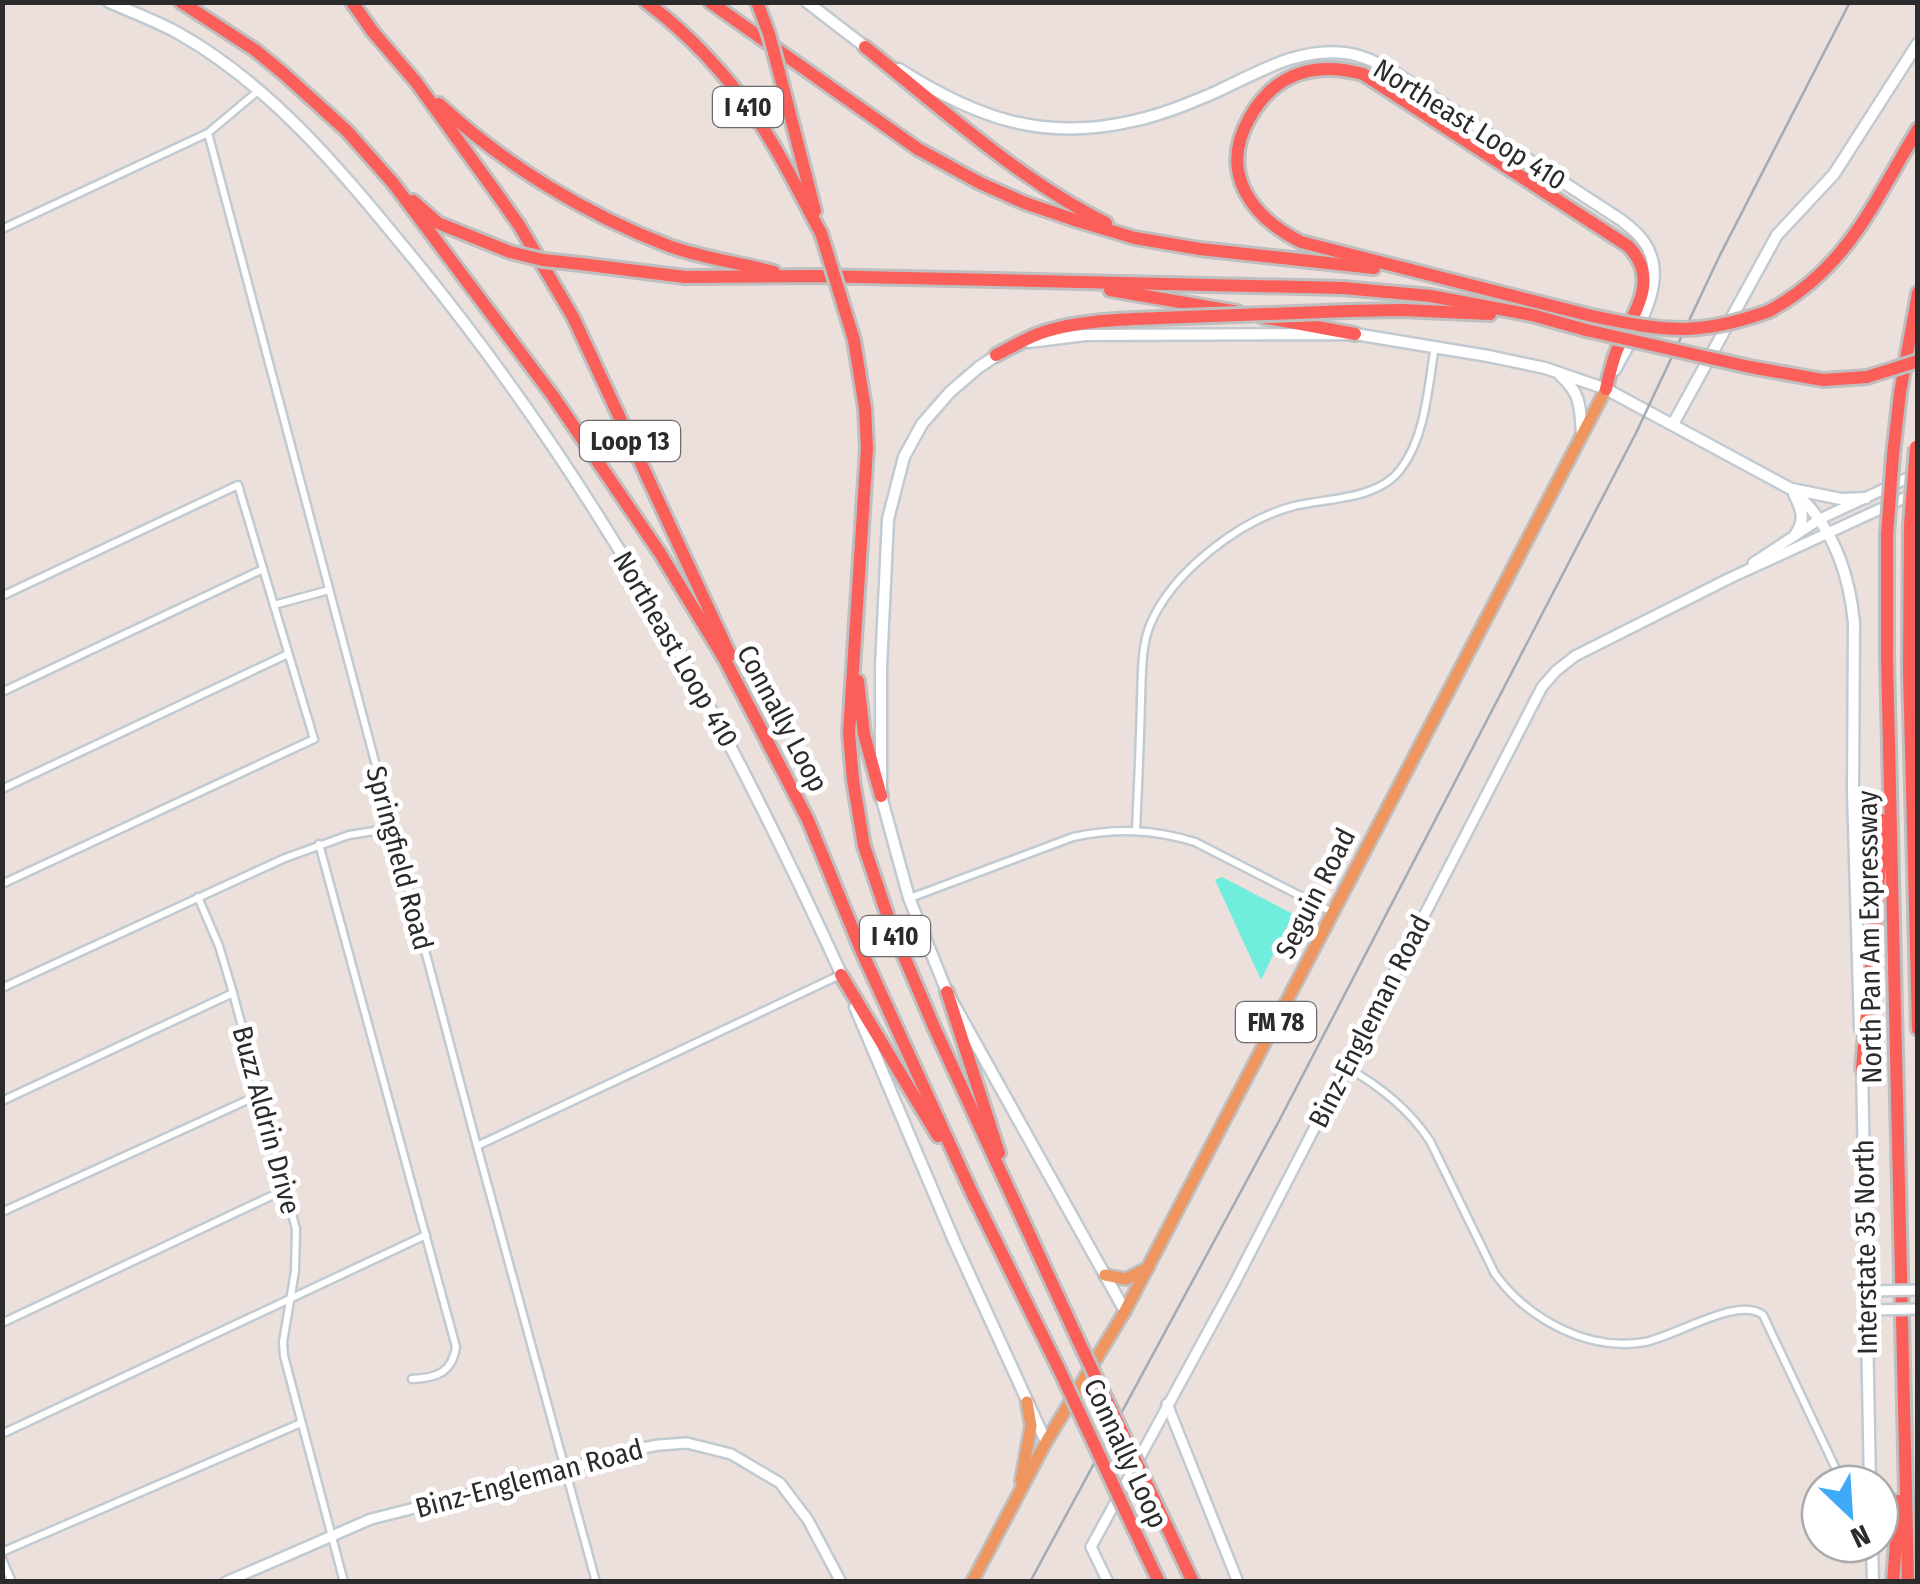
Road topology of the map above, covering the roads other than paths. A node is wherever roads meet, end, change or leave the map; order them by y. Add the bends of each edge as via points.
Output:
1 (109, 2) edge
2 (181, 2) edge
3 (352, 2) edge
4 (646, 2) edge
5 (710, 2) edge
6 (757, 2) edge
7 (807, 2) edge
8 (1918, 43) edge
9 (865, 47) junction
10 (416, 82) junction
11 (259, 90) junction
12 (1918, 130) edge
13 (208, 133) junction
14 (393, 183) junction
15 (2, 229) edge
16 (821, 233) junction
17 (1135, 238) junction
18 (1421, 273) junction
19 (815, 276) junction
20 (1063, 282) junction
21 (1918, 293) edge
22 (1532, 316) junction
23 (1355, 334) junction
24 (1435, 346) junction
25 (996, 355) junction
26 (1918, 361) edge
27 (1557, 372) junction
28 (1606, 389) junction
29 (1673, 424) junction
30 (1582, 435) junction
31 (1917, 440) edge
32 (1918, 474) edge
33 (1791, 489) junction
34 (1918, 492) edge
35 (1866, 498) junction
36 (1820, 519) junction
37 (1795, 534) junction
38 (1829, 534) junction
39 (1909, 560) junction
40 (263, 569) junction
41 (1730, 578) junction
42 (329, 590) junction
43 (2, 596) edge
44 (274, 605) junction
45 (854, 639) junction
46 (288, 654) junction
47 (2, 692) edge
48 (1918, 714) edge
49 (1890, 753) junction
50 (2, 789) edge
51 (881, 796) junction
52 (808, 820) junction
53 (393, 828) junction
54 (1136, 830) junction
55 (319, 844) junction
56 (2, 884) edge
57 (198, 897) junction
58 (909, 898) junction
59 (1334, 913) junction
60 (841, 975) junction
61 (2, 988) edge
62 (946, 992) junction
63 (233, 993) junction
64 (1918, 1029) edge
65 (1346, 1068) junction
66 (1862, 1068) junction
67 (260, 1094) junction
68 (2, 1101) edge
69 (477, 1146) junction
70 (286, 1189) junction
71 (971, 1191) junction
72 (2, 1212) edge
73 (1019, 1213) junction
74 (426, 1235) junction
75 (1148, 1268) junction
76 (1105, 1275) junction
77 (1918, 1290) edge
78 (1869, 1291) junction
79 (290, 1300) junction
80 (1918, 1309) edge
81 (1125, 1311) junction
82 (1869, 1311) junction
83 (2, 1323) edge
84 (412, 1379) dead end
85 (1027, 1402) junction
86 (1167, 1404) junction
87 (301, 1423) junction
88 (1904, 1424) junction
89 (2, 1434) edge
90 (1046, 1442) junction
91 (1834, 1464) edge
92 (1870, 1464) edge
93 (566, 1470) junction
94 (1020, 1491) junction
95 (332, 1536) junction
96 (2, 1556) edge
97 (12, 1582) edge
98 (226, 1582) edge
99 (344, 1582) edge
100 (596, 1582) edge
101 (841, 1582) edge
102 (972, 1582) edge
103 (1108, 1582) edge
104 (1159, 1582) edge
105 (1193, 1582) edge
106 (1238, 1582) edge
107 (1893, 1582) edge
108 (1908, 1582) edge

1 - 11 main road, Northeast Loop 410 via 181,35
2 - 14 highway, Connally Loop / I 410 via 283,72
3 - 10 highway, Loop 13
4 - 16 highway, Connally Loop / I 410 via 702,52 749,108
5 - 17 highway via 918,150 1025,203
6 - 16 highway, bridge
7 - 9 main road, Northeast Loop 410
8 - 29 main road via 1834,174 1776,235
9 - 17 highway via 1026,176
9 - 28 main road, Northeast Loop 410 via 963,106 1018,123 1067,128 1168,111 1306,54 1369,58 1620,220 1647,245 1654,272 1650,298
10 - 19 highway via 497,152 596,214 672,247
10 - 52 highway, Loop 13 via 519,225 573,318
11 - 13 street
11 - 60 main road, Northeast Loop 410 via 407,251 570,470 736,754
12 - 18 highway, bridge via 1831,266 1790,300 1722,326 1650,328
13 - 15 street
13 - 42 street, Springfield Road
14 - 19 highway, bridge via 438,222 543,260 685,277
14 - 52 highway, Connally Loop / I 410 via 554,396 660,553
16 - 45 highway, Connally Loop / I 410, bridge via 854,340 865,408
17 - 18 highway
18 - 28 highway via 1301,242 1254,207 1236,166 1237,146 1268,91 1310,70 1362,74 1628,246 1643,268 1642,296
19 - 20 highway
20 - 22 highway via 1343,288
20 - 23 highway
21 - 49 highway, North Pan Am Expressway, bridge via 1887,535
22 - 25 highway, bridge via 1348,310 1094,322 1043,332
22 - 26 highway, bridge via 1823,380 1867,377
23 - 24 main road
23 - 25 main road via 1085,335 1033,341
24 - 27 main road
24 - 54 street via 1420,425 1392,479 1291,507 1241,529 1205,556 1157,612 1143,662
25 - 51 main road via 950,392 904,456 888,520
27 - 28 main road
27 - 30 main road via 1578,396
28 - 29 main road
28 - 30 main road, FM 78
29 - 33 main road
30 - 59 main road, Seguin Road / FM 78
31 - 39 highway, North Pan Am Expressway, bridge
32 - 35 street, Binz-Engleman Road
33 - 35 main road
33 - 36 main road
33 - 37 main road via 1803,519
34 - 38 street, Binz-Engleman Road
35 - 36 street, Binz-Engleman Road
36 - 37 street, Binz-Engleman Road
36 - 38 main road
37 - 41 street, Binz-Engleman Road
38 - 41 street, Binz-Engleman Road
38 - 66 main road, Interstate 35 North via 1846,574 1854,623
39 - 48 highway
39 - 64 highway, North Pan Am Expressway
40 - 43 street via 238,485
40 - 44 street
40 - 47 street
41 - 65 street, Binz-Engleman Road via 1575,656 1542,687
42 - 44 street
42 - 53 street, Springfield Road
44 - 46 street
45 - 51 highway via 864,734
45 - 73 highway, Connally Loop / I 410 via 849,733 864,846 890,924
46 - 50 street
46 - 56 street via 314,738
49 - 66 highway
49 - 88 highway, North Pan Am Expressway
51 - 58 main road
52 - 71 highway, Connally Loop / I 410
53 - 55 street
53 - 69 street, Springfield Road
54 - 58 street via 1073,837
54 - 59 street via 1195,842
55 - 57 street
55 - 74 street
57 - 61 street
57 - 63 street, Buzz Aldrin Drive
58 - 62 main road
59 - 75 main road, Seguin Road / FM 78
60 - 69 street
60 - 71 highway
60 - 85 main road, Northeast Loop 410
62 - 73 highway
62 - 76 main road
63 - 67 street, Buzz Aldrin Drive
63 - 68 street
65 - 86 street, Binz-Engleman Road
65 - 91 street via 1421,1128 1496,1274 1556,1327 1636,1343 1721,1314 1758,1310
66 - 78 main road, Interstate 35 North
67 - 70 street, Buzz Aldrin Drive
67 - 72 street
69 - 93 street, Springfield Road
70 - 79 street, Buzz Aldrin Drive via 296,1229
70 - 83 street
71 - 104 highway, Connally Loop / I 410, bridge
73 - 105 highway, Connally Loop / I 410, bridge
74 - 79 street
74 - 84 street via 456,1347 448,1370
75 - 76 main road via 1126,1279
75 - 81 main road, Seguin Road / FM 78
76 - 81 main road
77 - 78 street, bridge
78 - 82 main road, Interstate 35 North
79 - 87 street, Buzz Aldrin Drive via 284,1356
79 - 89 street
80 - 82 street, bridge
81 - 90 main road, Seguin Road / FM 78
82 - 92 main road, Interstate 35 North
85 - 90 main road, Northeast Loop 410
85 - 94 main road via 1030,1432
86 - 103 street, Binz-Engleman Road via 1090,1547
86 - 106 street
87 - 95 street, Buzz Aldrin Drive
87 - 96 street
88 - 107 highway
88 - 108 highway, North Pan Am Expressway
90 - 94 main road, Seguin Road / FM 78
93 - 95 street, Binz-Engleman Road via 371,1519
93 - 100 street, Springfield Road
93 - 101 street, Binz-Engleman Road via 672,1443 731,1454 780,1483
94 - 102 main road, Seguin Road / FM 78
95 - 98 street, Binz-Engleman Road
95 - 99 street, Buzz Aldrin Drive
96 - 97 street

